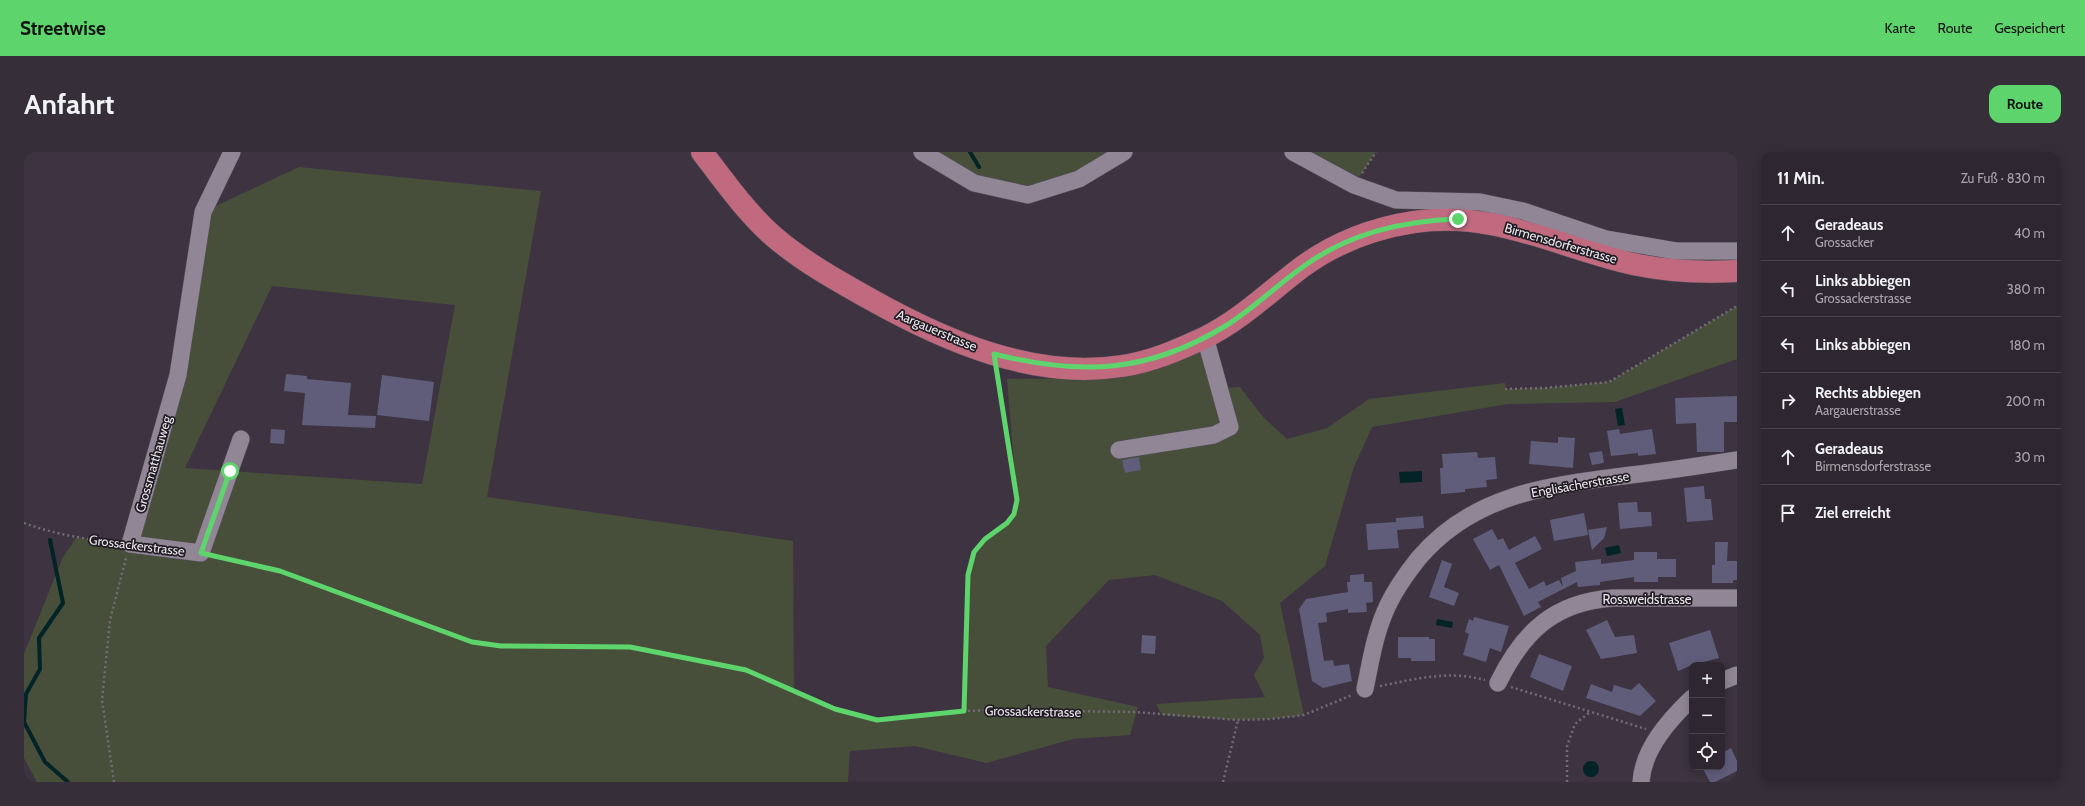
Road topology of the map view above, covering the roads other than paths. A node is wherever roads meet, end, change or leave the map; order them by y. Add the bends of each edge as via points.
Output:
1 (232, 152) edge
2 (702, 152) edge
3 (922, 152) edge
4 (1124, 152) edge
5 (1293, 152) edge
6 (1385, 228) joint
7 (1737, 251) edge
8 (1737, 270) edge
9 (1205, 337) junction
10 (241, 439) dead end
11 (1119, 450) dead end
12 (1737, 460) edge
13 (130, 544) joint
14 (1737, 598) edge
15 (1737, 675) edge
16 (1725, 680) edge
17 (1498, 683) road end
18 (1365, 689) road end
19 (1689, 701) edge
20 (1641, 782) edge

1 - 13 street, Grossmatthauweg via 203,212 178,375
2 - 9 main road, Aargauerstrasse via 738,199 785,246 839,282 928,330 994,354 1054,367 1119,367 1148,360
3 - 4 street via 974,183 1028,195 1079,179
5 - 7 street via 1354,185 1396,200 1480,202 1523,211 1606,239 1676,251
6 - 8 main road, Birmensdorferstrasse via 1436,220 1485,222 1523,230 1633,264 1680,270
6 - 9 main road, Aargauerstrasse via 1358,237 1323,254 1244,313
9 - 11 street via 1230,427 1214,435
10 - 13 street, Grossackerstrasse via 201,553
12 - 18 street, Englisächerstrasse via 1550,487 1505,499 1457,523 1424,552 1403,577 1388,604 1373,649
14 - 17 street, Rossweidstrasse via 1613,598 1595,599 1574,606 1552,616 1532,632 1510,658
15 - 16 street
19 - 20 street via 1659,734 1647,758

